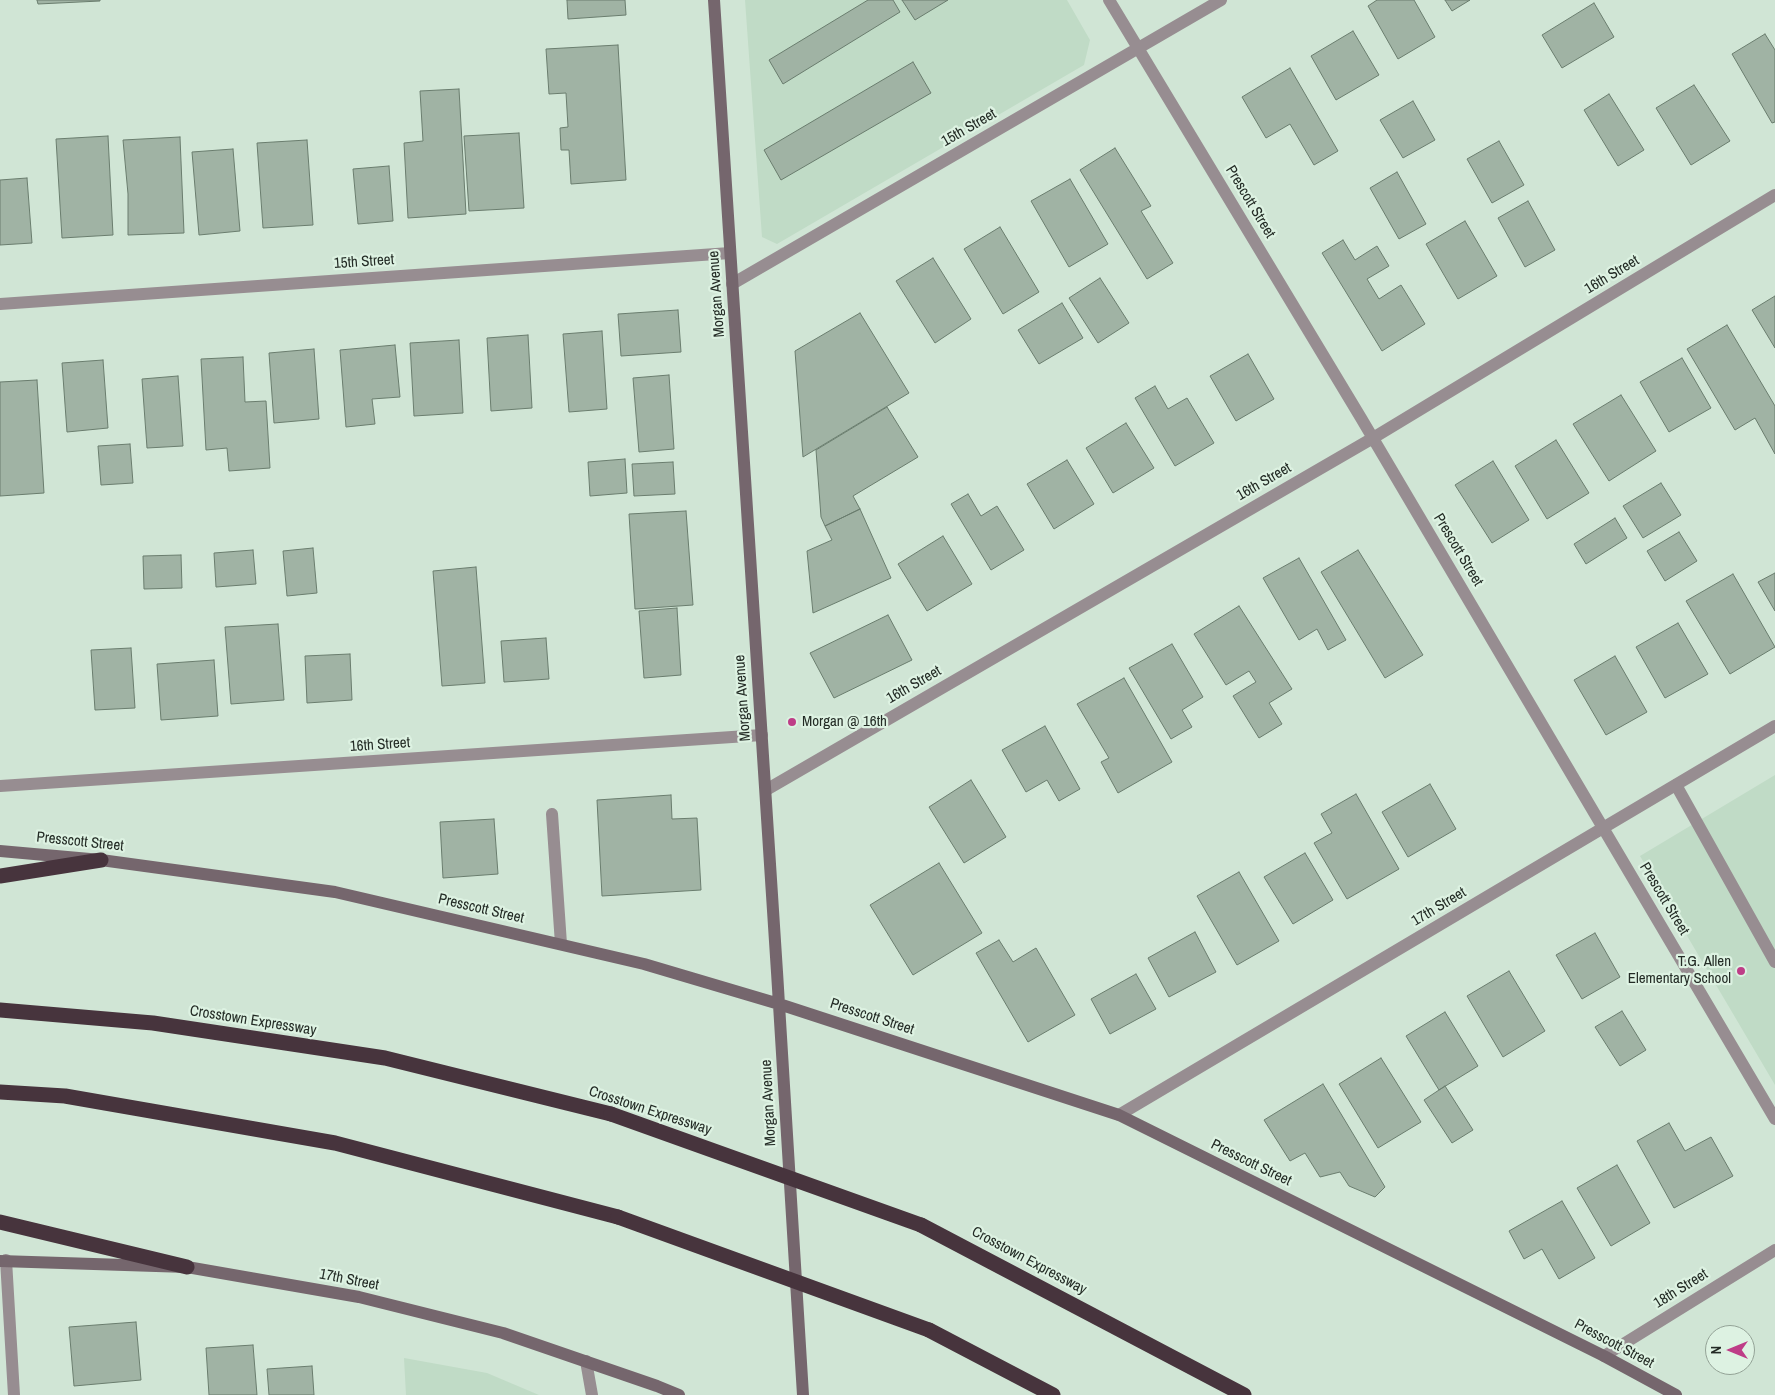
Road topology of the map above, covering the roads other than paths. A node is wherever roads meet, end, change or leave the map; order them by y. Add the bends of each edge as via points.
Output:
1 (714, 0) edge
2 (1109, 0) edge
3 (1221, 0) edge
4 (1138, 48) junction
5 (1775, 195) edge
6 (730, 253) junction
7 (732, 284) junction
8 (0, 304) edge
9 (1373, 438) junction
10 (1775, 726) edge
11 (762, 735) junction
12 (1676, 785) junction
13 (0, 786) edge
14 (766, 790) junction
15 (552, 814) dead end
16 (1604, 828) junction
17 (0, 851) edge
18 (101, 860) junction
19 (0, 876) edge
20 (561, 944) junction
21 (1775, 962) edge
22 (779, 1004) junction
23 (0, 1010) edge
24 (0, 1092) edge
25 (1119, 1115) junction
26 (1775, 1119) edge
27 (0, 1222) edge
28 (1775, 1250) edge
29 (3, 1261) edge
30 (187, 1267) junction
31 (1604, 1356) junction
32 (586, 1361) junction
33 (14, 1395) edge
34 (592, 1395) edge
35 (679, 1395) edge
36 (803, 1395) edge
37 (1053, 1395) edge
38 (1244, 1395) edge
39 (1676, 1395) edge

1 - 6 main road, Morgan Avenue
2 - 4 street, Prescott Street
3 - 4 street, 15th Street
4 - 7 street, 15th Street
4 - 9 street, Prescott Street
5 - 9 street, 16th Street
6 - 7 main road, Morgan Avenue
6 - 8 street, 15th Street
7 - 11 main road, Morgan Avenue
9 - 14 street, 16th Street
9 - 16 street, Prescott Street
10 - 12 street, 17th Street
11 - 13 street, 16th Street
11 - 14 main road, Morgan Avenue
12 - 16 street, 17th Street
12 - 21 street
14 - 22 main road, Morgan Avenue
15 - 20 street
16 - 25 street, 17th Street
16 - 26 street, Prescott Street
17 - 18 main road, Presscott Street
18 - 19 highway
18 - 20 main road, Presscott Street via 335,892
20 - 22 main road, Presscott Street via 644,964
22 - 25 main road, Presscott Street
22 - 36 main road, Morgan Avenue
23 - 38 highway, Crosstown Expressway, bridge via 154,1023 385,1058 611,1114 921,1225
24 - 37 highway, bridge via 65,1096 335,1143 618,1217 929,1330
25 - 31 main road, Presscott Street
27 - 30 highway
28 - 31 street, 18th Street
29 - 30 main road, 17th Street
29 - 33 street
30 - 32 main road, 17th Street via 359,1297 503,1333
31 - 39 main road, Presscott Street
32 - 34 street
32 - 35 main road, 17th Street

